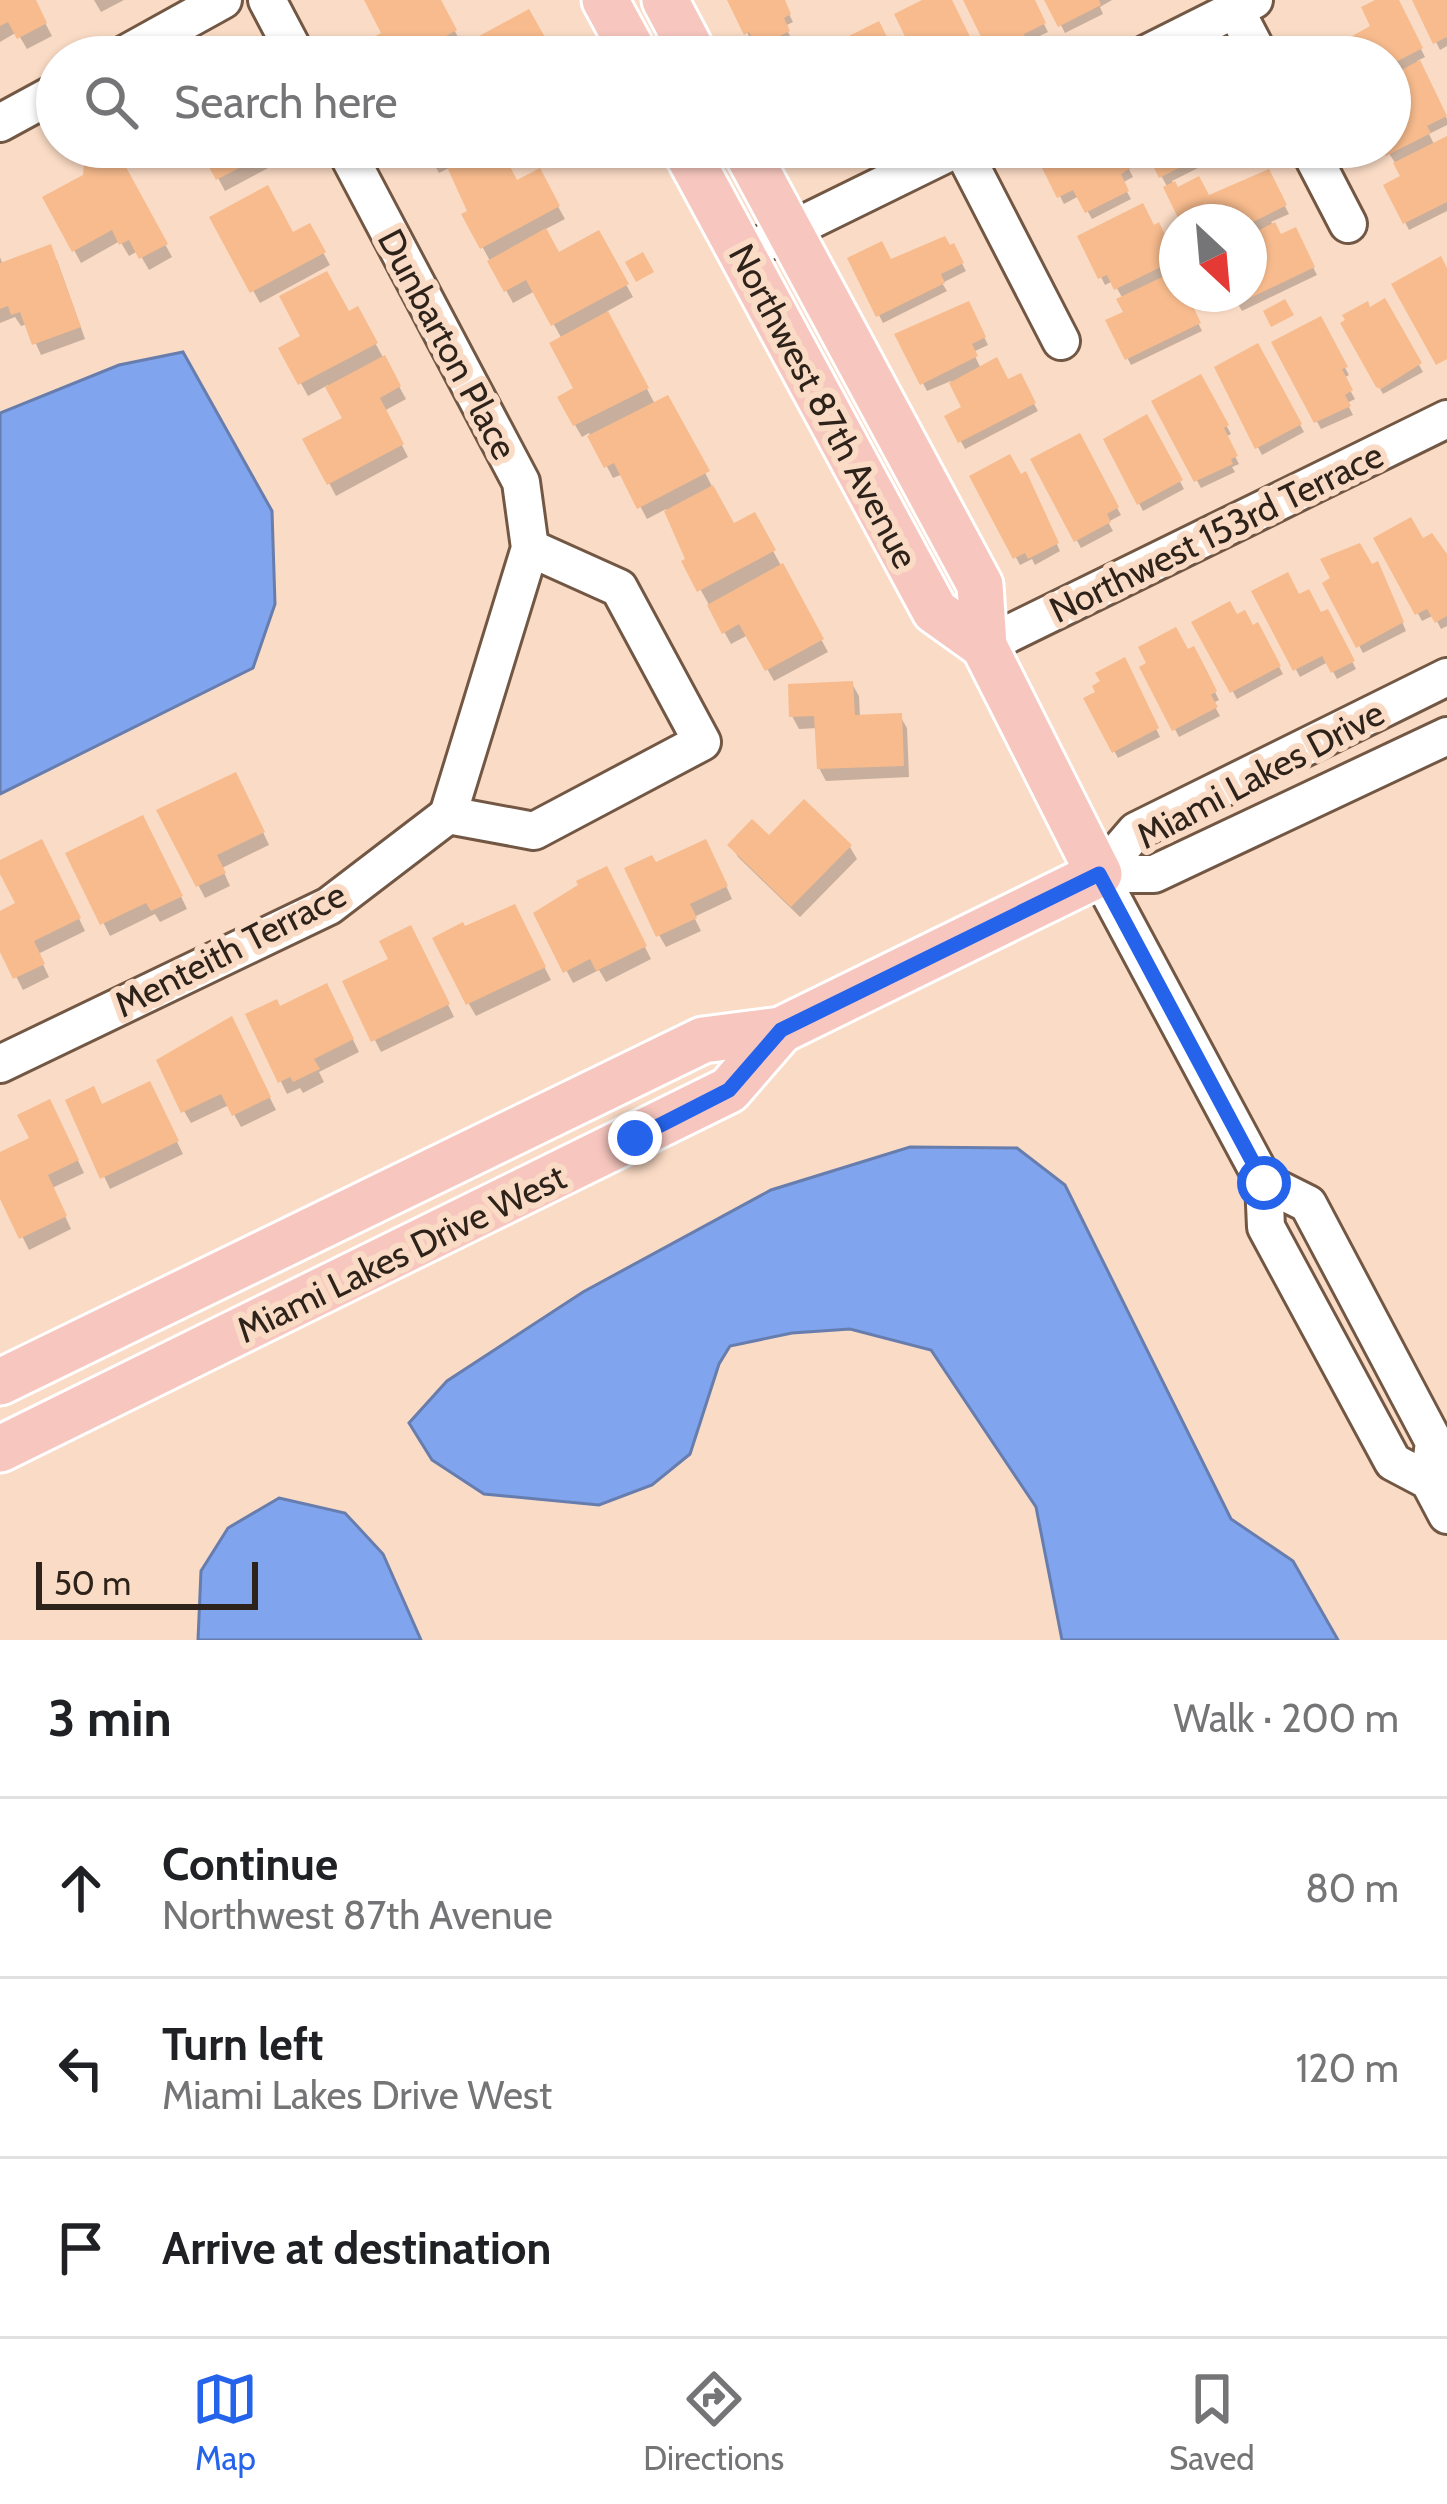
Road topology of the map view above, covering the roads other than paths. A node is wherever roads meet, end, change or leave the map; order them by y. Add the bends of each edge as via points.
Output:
1 (223, 0) edge
2 (267, 0) edge
3 (605, 0) edge
4 (664, 0) edge
5 (1245, 5) edge
6 (158, 36) edge
7 (286, 36) edge
8 (624, 36) edge
9 (684, 36) edge
10 (1182, 36) edge
11 (1254, 36) edge
12 (36, 103) edge
13 (0, 123) edge
14 (355, 168) edge
15 (695, 168) edge
16 (755, 168) edge
17 (918, 168) edge
18 (972, 168) edge
19 (1319, 168) edge
20 (1348, 224) dead end
21 (789, 231) junction
22 (742, 254) junction
23 (1061, 341) dead end
24 (1447, 419) edge
25 (530, 548) junction
26 (984, 646) junction
27 (1447, 677) edge
28 (1447, 736) edge
29 (448, 815) junction
30 (1099, 874) junction
31 (781, 1030) junction
32 (0, 1064) edge
33 (0, 1382) edge
34 (0, 1449) edge
35 (1447, 1515) edge

1 - 6 street
2 - 7 street
3 - 8 main road
4 - 9 main road
5 - 10 street
5 - 11 street
12 - 13 street
14 - 25 street, Dunbarton Place via 521,482
15 - 22 main road, Northwest 87th Avenue
16 - 21 main road, Northwest 87th Avenue
17 - 21 street
18 - 23 street
19 - 20 street
21 - 22 street
21 - 26 main road, Northwest 87th Avenue via 980,585
22 - 26 main road, Northwest 87th Avenue via 935,611
24 - 26 street, Northwest 153rd Terrace
25 - 29 street, Dunbarton Place
25 - 29 street via 619,588 702,742 534,831
26 - 30 main road, Northwest 87th Avenue
27 - 30 street, Miami Lakes Drive via 1136,831
28 - 30 street, Miami Lakes Drive via 1154,874
29 - 32 street, Menteith Terrace via 329,906
30 - 31 main road, Miami Lakes Drive West
30 - 35 street, Northwest 87th Avenue via 1264,1183 1266,1227 1393,1462 1429,1481
31 - 33 main road, Miami Lakes Drive West via 704,1040
31 - 34 main road, Miami Lakes Drive West via 729,1090

